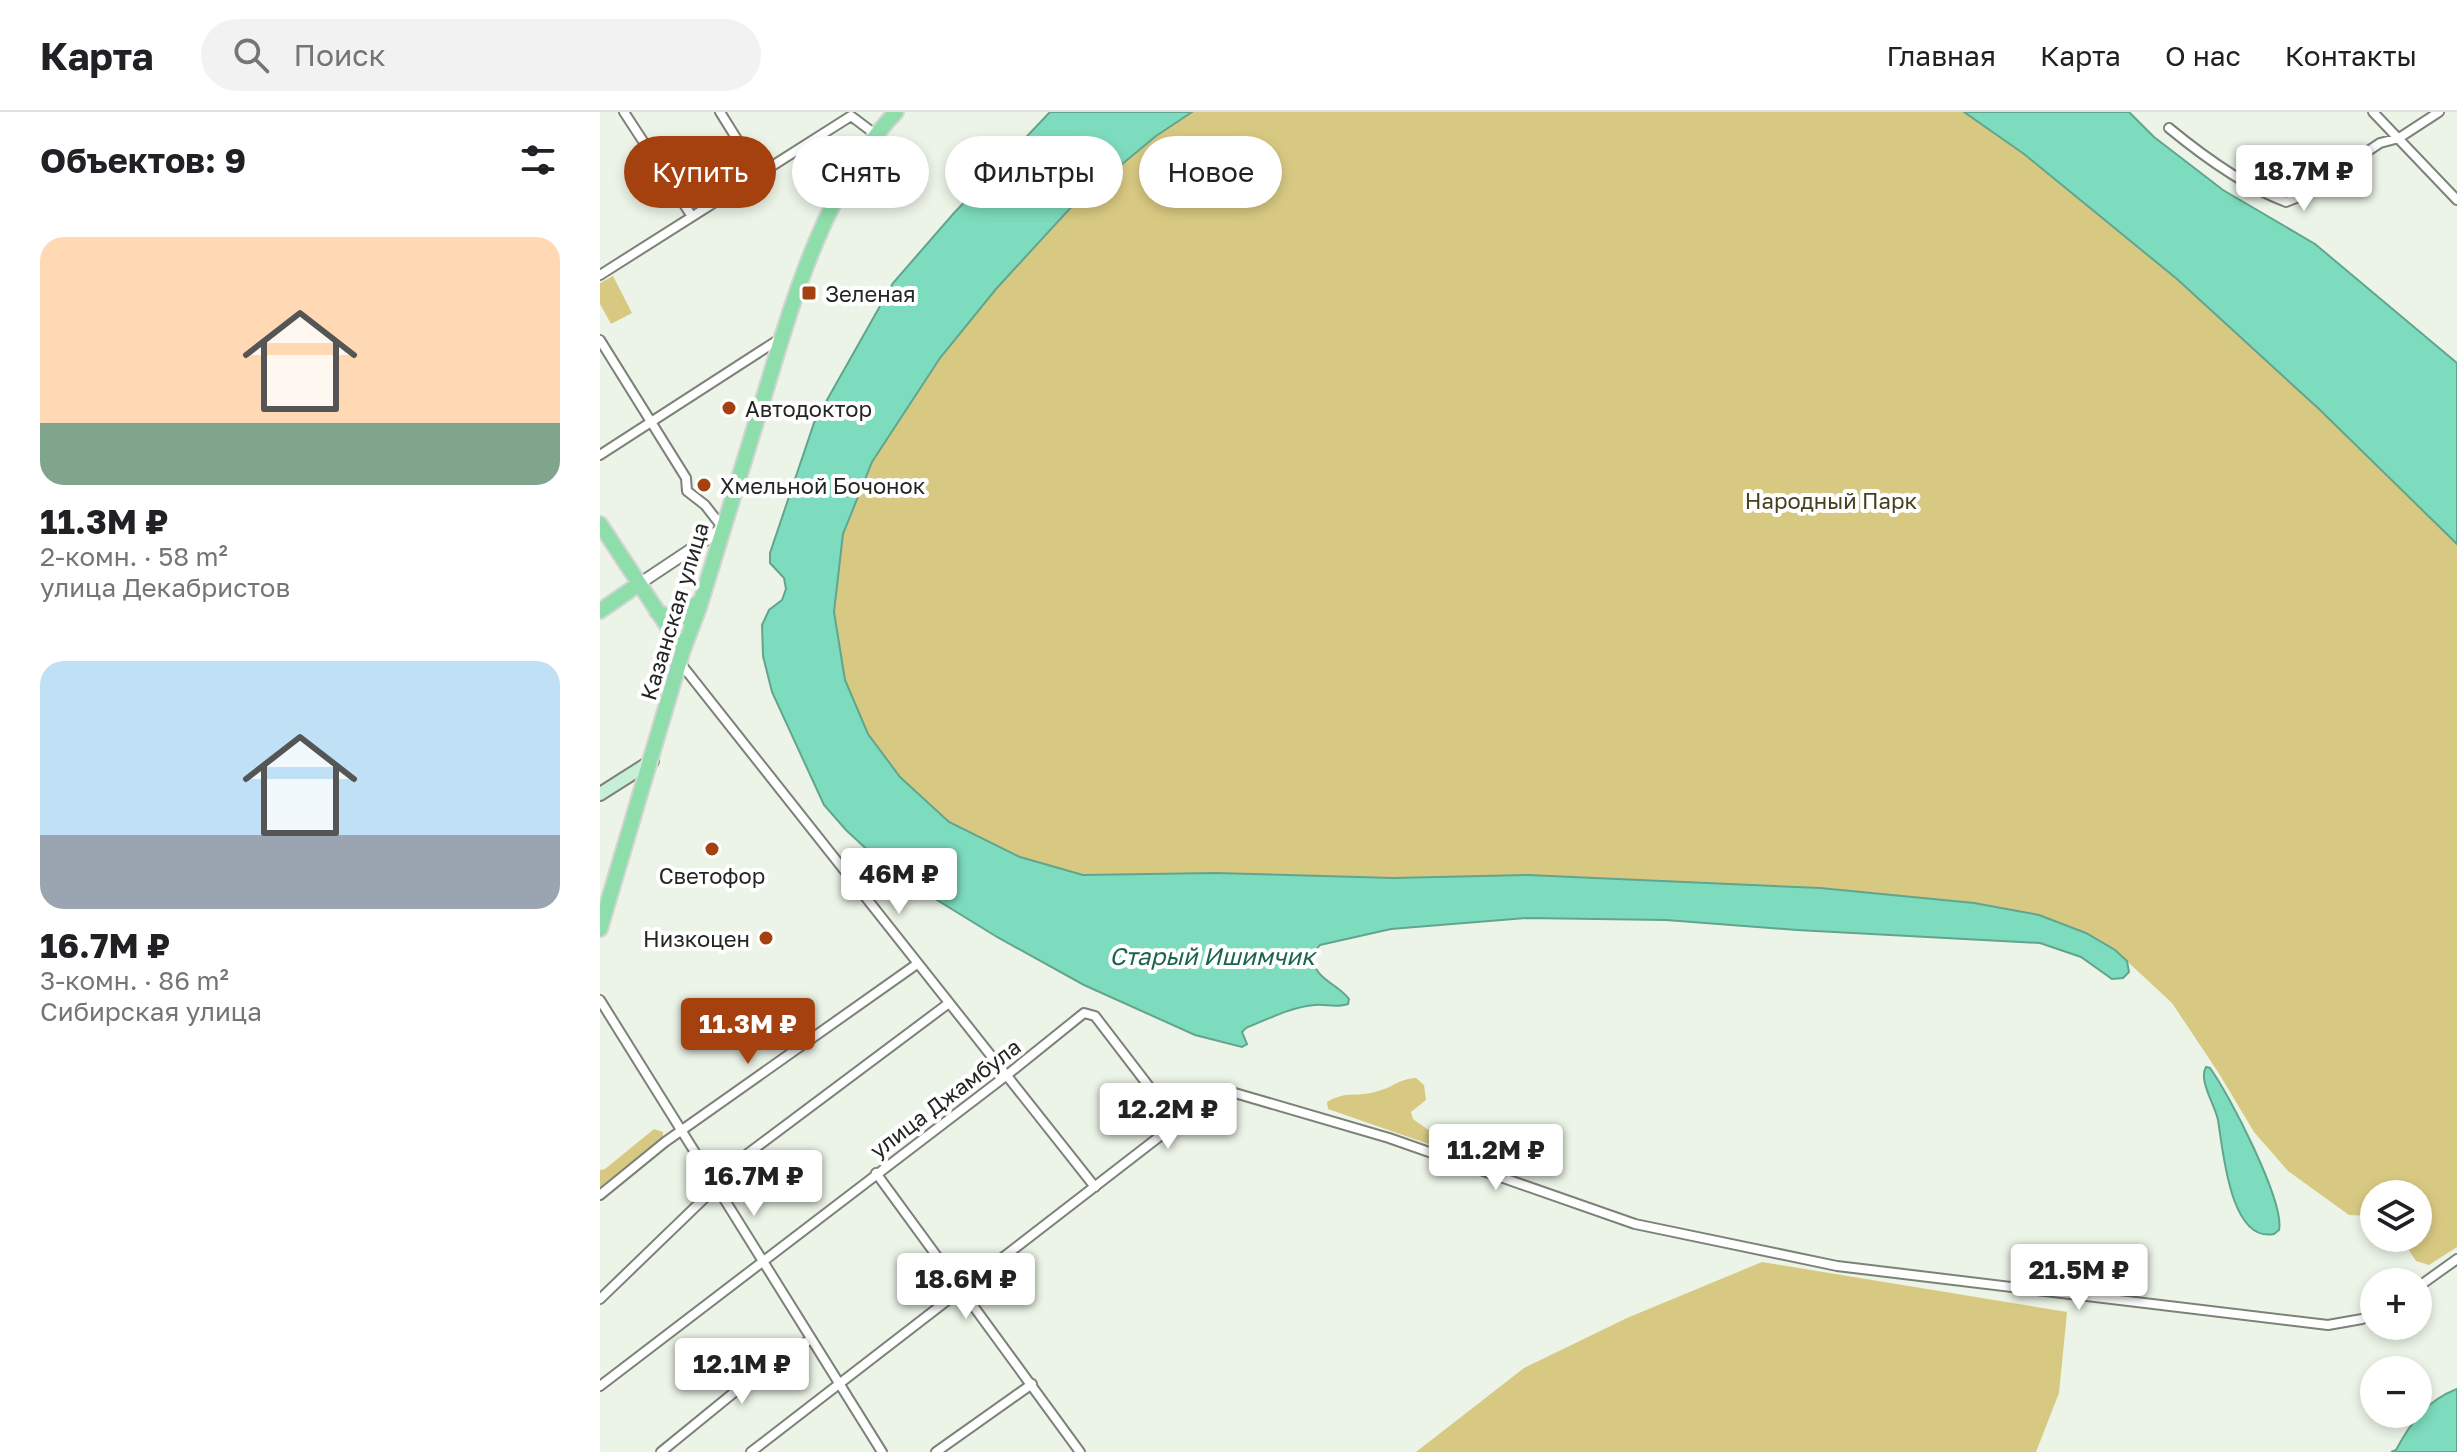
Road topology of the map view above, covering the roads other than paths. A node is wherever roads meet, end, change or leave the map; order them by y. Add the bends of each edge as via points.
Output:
1 (624, 112) edge
2 (720, 112) edge
3 (896, 112) edge
4 (2373, 112) edge
5 (2439, 112) edge
6 (850, 114) edge
7 (2169, 128) dead end
8 (875, 134) junction
9 (735, 136) edge
10 (2399, 138) junction
11 (776, 161) edge
12 (2457, 200) edge
13 (702, 208) edge
14 (691, 215) junction
15 (600, 275) edge
16 (782, 338) junction
17 (600, 340) edge
18 (653, 423) junction
19 (600, 455) edge
20 (600, 524) edge
21 (723, 528) junction
22 (639, 584) junction
23 (703, 595) junction
24 (600, 611) edge
25 (657, 612) junction
26 (683, 650) junction
27 (652, 761) junction
28 (600, 794) edge
29 (604, 903) edge
30 (600, 929) edge
31 (917, 964) junction
32 (600, 1000) edge
33 (949, 1003) junction
34 (1007, 1075) junction
35 (1177, 1123) junction
36 (682, 1132) junction
37 (876, 1173) junction
38 (716, 1187) junction
39 (1095, 1187) junction
40 (600, 1195) edge
41 (2457, 1259) edge
42 (761, 1261) junction
43 (2432, 1277) edge
44 (962, 1289) junction
45 (600, 1299) edge
46 (2360, 1319) edge
47 (810, 1340) junction
48 (1032, 1384) junction
49 (600, 1386) edge
50 (839, 1386) junction
51 (661, 1452) edge
52 (751, 1452) edge
53 (882, 1452) edge
54 (936, 1452) edge
55 (1080, 1452) edge

1 - 14 street
2 - 9 street
3 - 8 main road, Казанская улица
4 - 10 street
5 - 10 street
6 - 8 street
6 - 11 street
7 - 10 street via 2234,174 2286,202 2380,143
8 - 16 main road, Казанская улица via 829,210
10 - 12 street
13 - 14 street
14 - 15 street
16 - 18 street
16 - 21 main road, Казанская улица
17 - 18 street
18 - 19 street
18 - 21 street via 686,478 687,491
20 - 22 main road
21 - 22 street
21 - 23 main road, Казанская улица
22 - 24 main road
22 - 25 main road
23 - 25 main road via 686,617
23 - 26 main road, Казанская улица
25 - 26 main road
26 - 27 main road, Казанская улица
26 - 31 street via 681,667
27 - 28 main road
27 - 29 main road, Казанская улица
29 - 30 main road, Казанская улица
31 - 33 street
31 - 36 street
32 - 36 street
33 - 34 street
33 - 38 street via 714,1179
34 - 35 street, улица Джамбула via 1084,1013 1095,1016
34 - 37 street, улица Джамбула
34 - 39 street
35 - 39 street
35 - 46 street via 1221,1089 1389,1138 1635,1224 1780,1255 2328,1325
36 - 38 street
36 - 40 street
37 - 42 street, улица Джамбула
37 - 44 street
38 - 42 street
38 - 45 street
39 - 44 street
41 - 43 street
42 - 47 street
42 - 49 street, улица Джамбула
44 - 48 street
44 - 50 street
47 - 50 street
47 - 51 street via 775,1359
48 - 54 street
48 - 55 street
50 - 52 street
50 - 53 street

